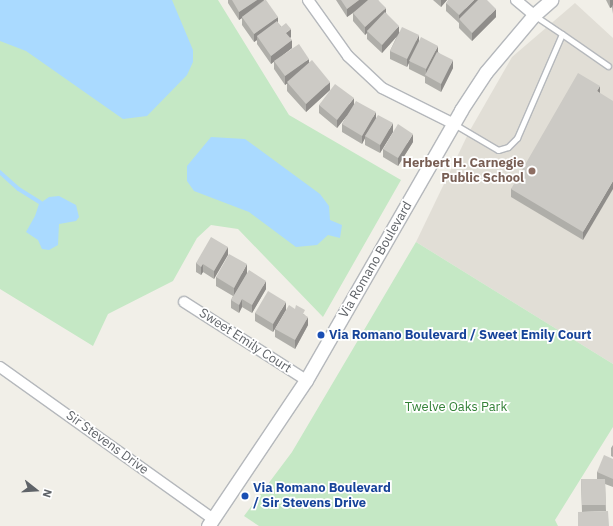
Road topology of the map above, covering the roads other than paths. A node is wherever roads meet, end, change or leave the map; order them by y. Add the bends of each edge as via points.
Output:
1 (308, 0) edge
2 (516, 0) edge
3 (550, 0) edge
4 (534, 15) junction
5 (562, 34) junction
6 (608, 66) dead end
7 (454, 124) junction
8 (184, 302) dead end
9 (0, 368) edge
10 (306, 380) junction
11 (210, 523) edge

1 - 7 street via 348,56 382,88
2 - 4 street
3 - 4 street, Via Romano Boulevard
4 - 5 lane
4 - 7 street, Via Romano Boulevard via 486,72
5 - 6 lane
5 - 7 lane via 517,138 508,147 498,150
7 - 10 street, Via Romano Boulevard
8 - 10 street, Sweet Emily Court
9 - 11 street, Sir Stevens Drive
10 - 11 street, Via Romano Boulevard

